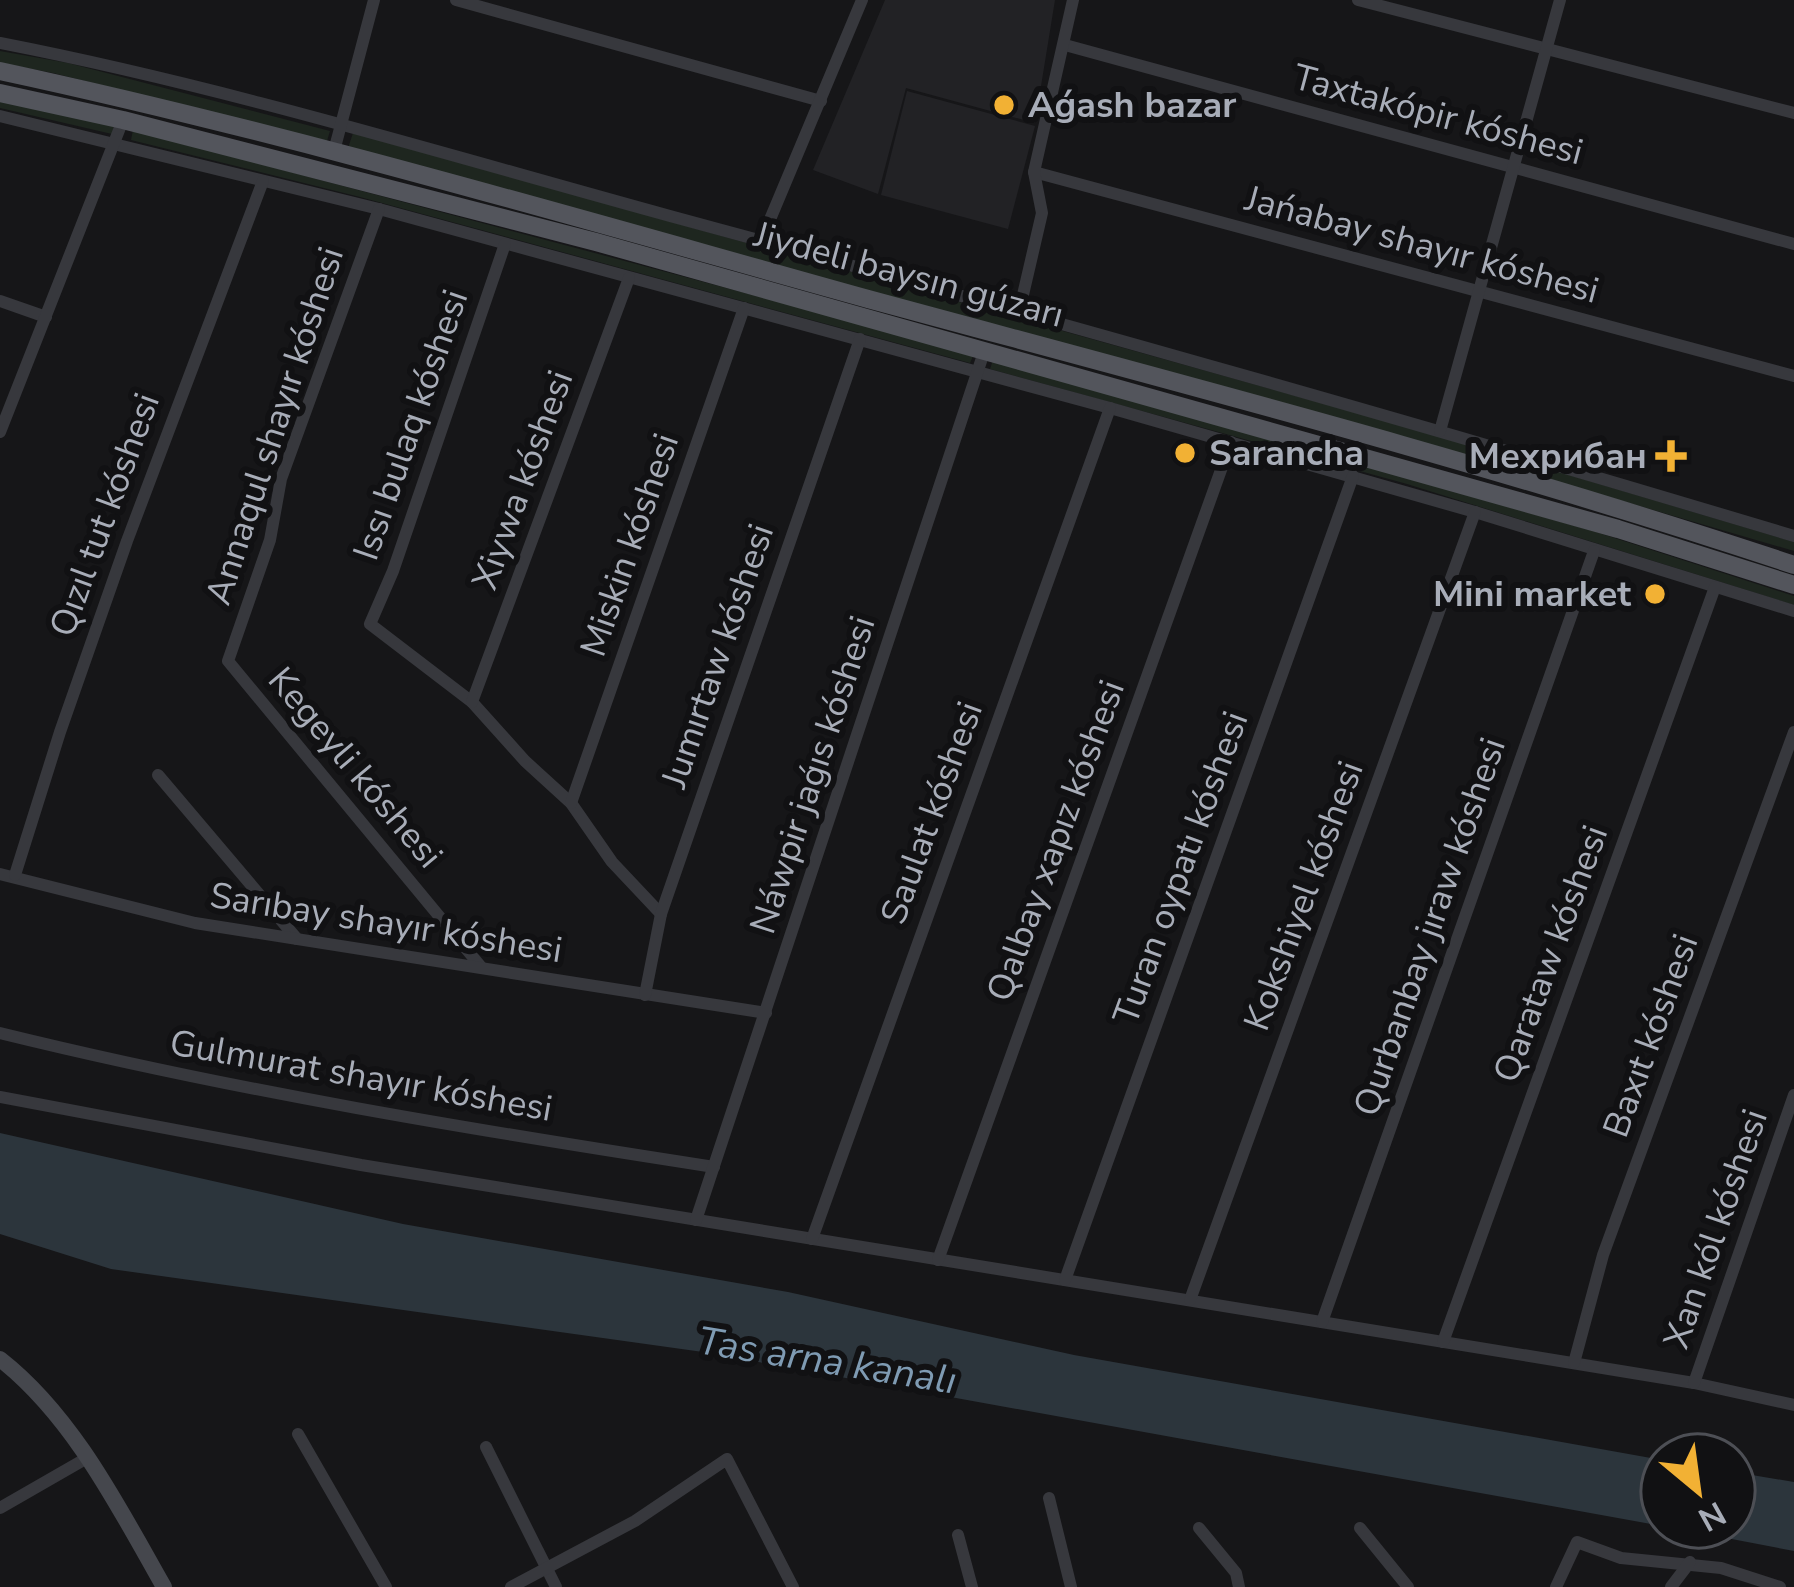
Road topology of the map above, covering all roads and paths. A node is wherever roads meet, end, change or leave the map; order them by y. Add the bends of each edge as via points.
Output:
1 (374, 0) edge
2 (456, 0) edge
3 (862, 0) edge
4 (1072, 0) edge
5 (1358, 0) edge
6 (1560, 0) edge
7 (0, 43) edge
8 (1065, 46) junction
9 (1547, 49) junction
10 (0, 71) edge
11 (0, 93) edge
12 (820, 101) junction
13 (1794, 113) edge
14 (0, 116) edge
15 (123, 120) junction
16 (343, 125) junction
17 (116, 142) junction
18 (334, 151) junction
19 (1511, 166) junction
20 (1034, 172) junction
21 (263, 181) junction
22 (380, 209) junction
23 (761, 241) junction
24 (505, 244) junction
25 (1794, 244) edge
26 (628, 278) junction
27 (1480, 292) junction
28 (0, 301) edge
29 (744, 308) junction
30 (1019, 313) junction
31 (46, 317) junction
32 (860, 339) junction
33 (985, 349) junction
34 (980, 372) junction
35 (1794, 376) edge
36 (1110, 408) junction
37 (1440, 431) junction
38 (0, 432) edge
39 (1231, 442) junction
40 (1354, 476) junction
41 (1475, 512) junction
42 (1794, 535) edge
43 (1594, 551) junction
44 (1794, 565) edge
45 (1794, 585) edge
46 (1715, 587) junction
47 (1794, 611) edge
48 (228, 661) joint
49 (472, 702) junction
50 (1794, 733) edge
51 (158, 775) dead end
52 (572, 803) junction
53 (0, 874) edge
54 (15, 875) junction
55 (661, 914) junction
56 (297, 939) junction
57 (482, 968) junction
58 (645, 995) junction
59 (766, 1012) junction
60 (0, 1033) edge
61 (1794, 1095) edge
62 (0, 1097) edge
63 (714, 1167) junction
64 (696, 1220) junction
65 (812, 1239) junction
66 (938, 1260) junction
67 (1065, 1280) junction
68 (1190, 1300) junction
69 (1322, 1322) junction
70 (1443, 1342) junction
71 (0, 1359) edge
72 (1574, 1363) junction
73 (1694, 1383) junction
74 (1794, 1405) edge
75 (298, 1434) dead end
76 (486, 1447) dead end
77 (86, 1458) junction
78 (1049, 1498) dead end
79 (0, 1508) edge
80 (1199, 1528) dead end
81 (1360, 1528) dead end
82 (958, 1535) dead end
83 (1690, 1562) junction
84 (546, 1568) junction
85 (164, 1587) edge
86 (386, 1587) edge
87 (511, 1587) edge
88 (556, 1587) edge
89 (794, 1587) edge
90 (972, 1587) edge
91 (1071, 1587) edge
92 (1239, 1587) edge
93 (1408, 1587) edge
94 (1556, 1587) edge
95 (1671, 1587) edge
96 (1780, 1587) edge

1 - 16 street
2 - 12 street
3 - 12 street
4 - 8 street
5 - 9 street
6 - 9 street
7 - 16 street
8 - 19 street, Taxtakópir kóshesi
8 - 20 street
9 - 13 street
9 - 19 street
10 - 18 main road, Jiydeli baysın gúzarı
11 - 15 main road, Jiydeli baysın gúzarı
12 - 23 street
14 - 17 street
15 - 17 street
15 - 33 main road, Jiydeli baysın gúzarı
16 - 18 street
16 - 23 street
17 - 21 street
17 - 31 street
18 - 44 main road, Jiydeli baysın gúzarı via 1433,454
19 - 25 street, Taxtakópir kóshesi
19 - 27 street
20 - 27 street, Jańabay shayır kóshesi
20 - 30 street via 1042,213
21 - 22 street
21 - 54 street, Qızıl tut kóshesi via 127,541
22 - 24 street
22 - 48 street, Annaqul shayır kóshesi via 281,478 270,540
23 - 30 street
24 - 26 street
24 - 49 street, Issı bulaq kóshesi via 370,624
26 - 29 street
26 - 49 street, Xiywa kóshesi
27 - 35 street, Jańabay shayır kóshesi
27 - 37 street
28 - 31 street
29 - 32 street
29 - 52 street, Miskin kóshesi
30 - 37 street
31 - 38 street
32 - 34 street
32 - 55 street, Jumırtaw kóshesi
33 - 34 street, Náwpir jaǵıs kóshesi
33 - 45 main road, Jiydeli baysın gúzarı
34 - 36 street
34 - 59 street, Náwpir jaǵıs kóshesi
36 - 39 street
36 - 65 street, Saulat kóshesi
37 - 42 street
39 - 40 street
39 - 66 street, Qalbay xapız kóshesi
40 - 41 street
40 - 67 street, Turan oypatı kóshesi
41 - 43 street
41 - 68 street, Kokshiyel kóshesi
43 - 46 street
43 - 69 street, Qurbanbay jıraw kóshesi
46 - 47 street
46 - 70 street, Qarataw kóshesi
48 - 57 street, Kegeyli kóshesi
49 - 52 street
50 - 72 street, Baxıt kóshesi via 1604,1255
51 - 56 street
52 - 55 street
53 - 54 street, Sarıbay shayır kóshesi
54 - 56 street, Sarıbay shayır kóshesi via 195,923
55 - 58 street, Jumırtaw kóshesi
56 - 57 street, Sarıbay shayır kóshesi
57 - 58 street, Sarıbay shayır kóshesi
58 - 59 street, Sarıbay shayır kóshesi
59 - 63 street, Náwpir jaǵıs kóshesi
60 - 63 street, Gulmurat shayır kóshesi via 414,1121
61 - 73 street, Xan kól kóshesi
62 - 64 street
63 - 64 street, Náwpir jaǵıs kóshesi
64 - 65 street
65 - 66 street
66 - 67 street
67 - 68 street
68 - 69 street
69 - 70 street
70 - 72 street
71 - 77 main road
72 - 73 street
73 - 74 street
75 - 86 street
76 - 84 street
77 - 79 street
77 - 85 main road
78 - 91 street
80 - 92 street
81 - 93 street
82 - 90 street
83 - 94 street via 1621,1558 1577,1542
83 - 95 street
83 - 96 street
84 - 87 street
84 - 88 street
84 - 89 street via 727,1459

